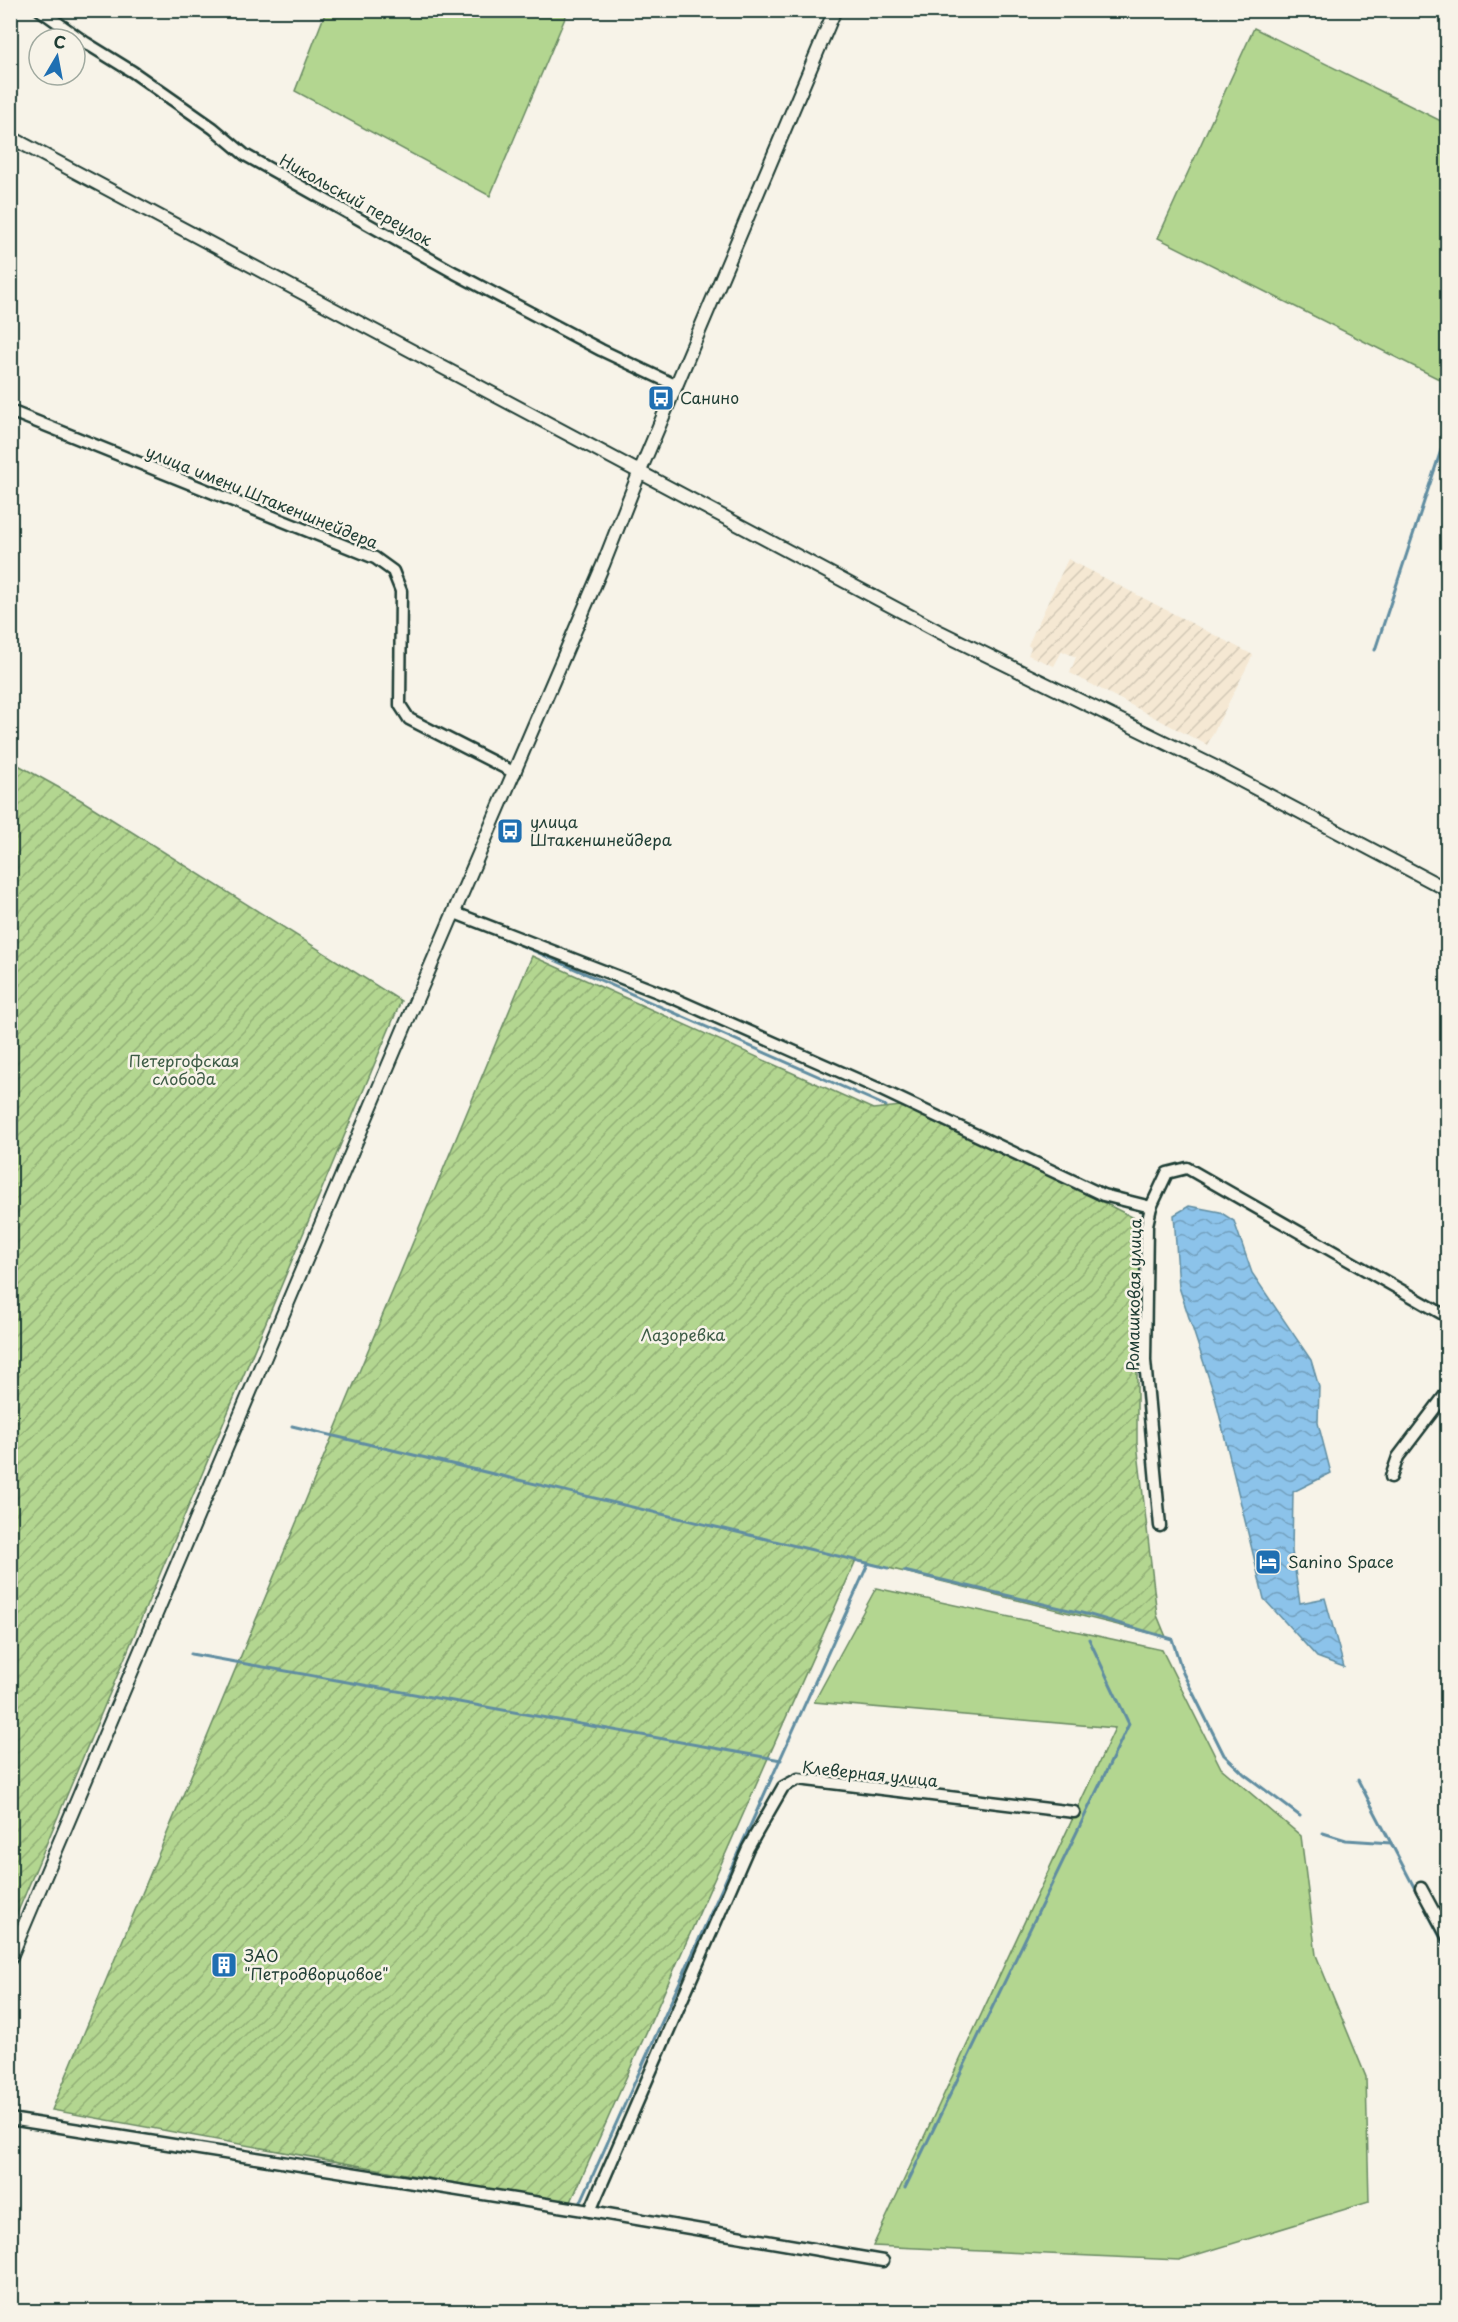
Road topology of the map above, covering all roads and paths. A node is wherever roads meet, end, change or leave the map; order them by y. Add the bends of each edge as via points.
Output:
1 (40, 10) edge
2 (835, 10) edge
3 (10, 137) edge
4 (677, 386) junction
5 (10, 411) edge
6 (640, 471) junction
7 (515, 773) junction
8 (1448, 890) edge
9 (455, 913) junction
10 (1151, 1207) junction
11 (1448, 1317) edge
12 (1448, 1391) edge
13 (1391, 1477) dead end
14 (1160, 1526) dead end
15 (1074, 1812) dead end
16 (1421, 1888) dead end
17 (1448, 1938) edge
18 (10, 1959) edge
19 (10, 2119) edge
20 (590, 2211) junction
21 (883, 2261) dead end

1 - 4 street, Никольский переулок via 151,84 245,155 455,273
2 - 4 street
3 - 6 street
4 - 6 street
5 - 7 street, улица имени Штакеншнейдера via 375,558 393,571 401,591 400,705 409,719
6 - 7 street
6 - 8 street via 940,632 1217,768
7 - 9 street
9 - 10 street via 684,1002 1103,1195
9 - 18 street
10 - 11 street, Ромашковая улица via 1167,1173 1186,1168
10 - 14 street, Ромашковая улица via 1147,1225 1145,1361
12 - 13 street via 1398,1457
15 - 20 street, Клеверная улица via 798,1779 783,1787 748,1848
16 - 17 street
19 - 20 street
20 - 21 street

